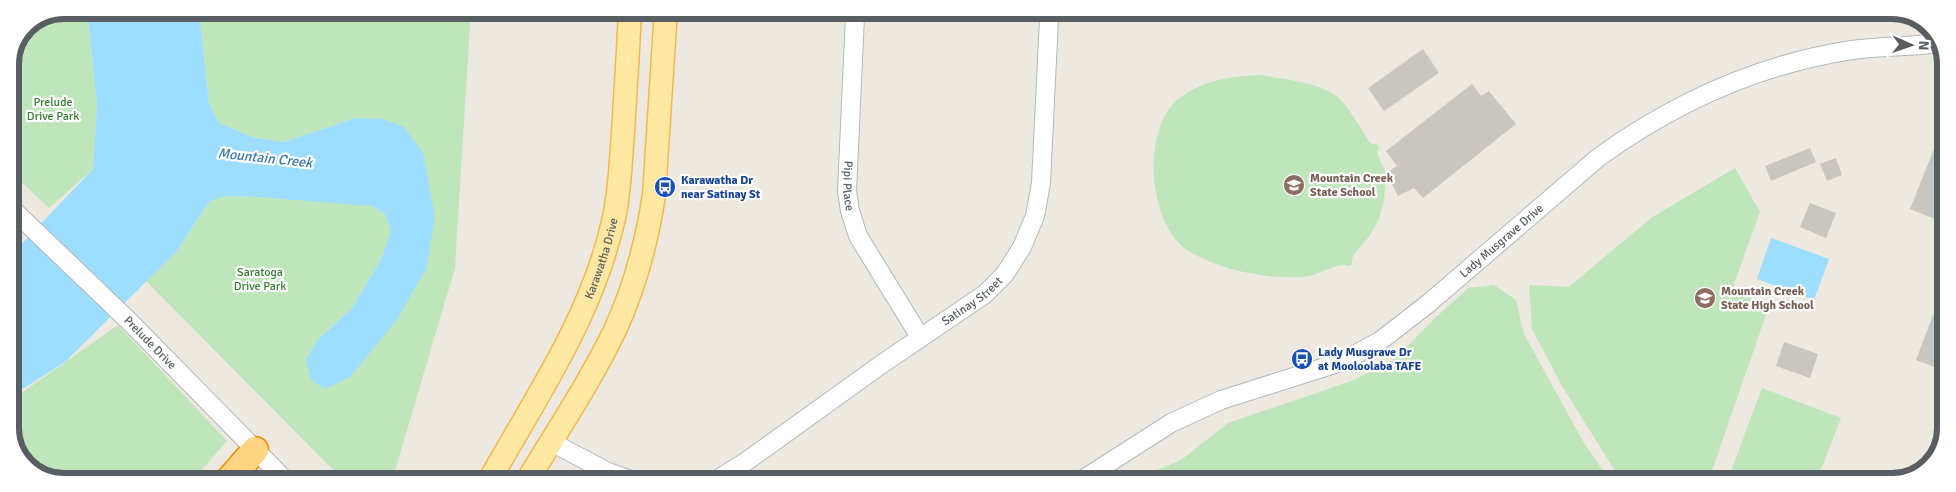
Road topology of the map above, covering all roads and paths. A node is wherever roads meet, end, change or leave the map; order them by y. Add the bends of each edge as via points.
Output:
1 (629, 19) edge
2 (665, 19) edge
3 (855, 19) edge
4 (1049, 19) edge
5 (1933, 44) edge
6 (19, 216) edge
7 (920, 337) junction
8 (551, 442) junction
9 (254, 450) junction
10 (235, 473) edge
11 (278, 473) edge
12 (494, 473) edge
13 (532, 473) edge
14 (613, 473) edge
15 (728, 473) edge
16 (1093, 473) edge

1 - 12 main road, Karawatha Drive via 619,182 614,220 603,258 570,340
2 - 8 main road via 655,186 645,244 616,329
3 - 7 street, Pipi Place via 847,191 850,211 858,236
4 - 7 street, Satinay Street via 1041,183 1035,216 1022,248 1005,274 985,294
5 - 16 street, Lady Musgrave Drive via 1853,50 1795,62 1742,78 1673,109 1599,157 1380,341 1341,362 1221,400 1171,422
6 - 9 street, Prelude Drive via 130,322
7 - 15 street, Satinay Street
8 - 13 main road
8 - 14 street
9 - 10 highway
9 - 11 street, Prelude Drive

